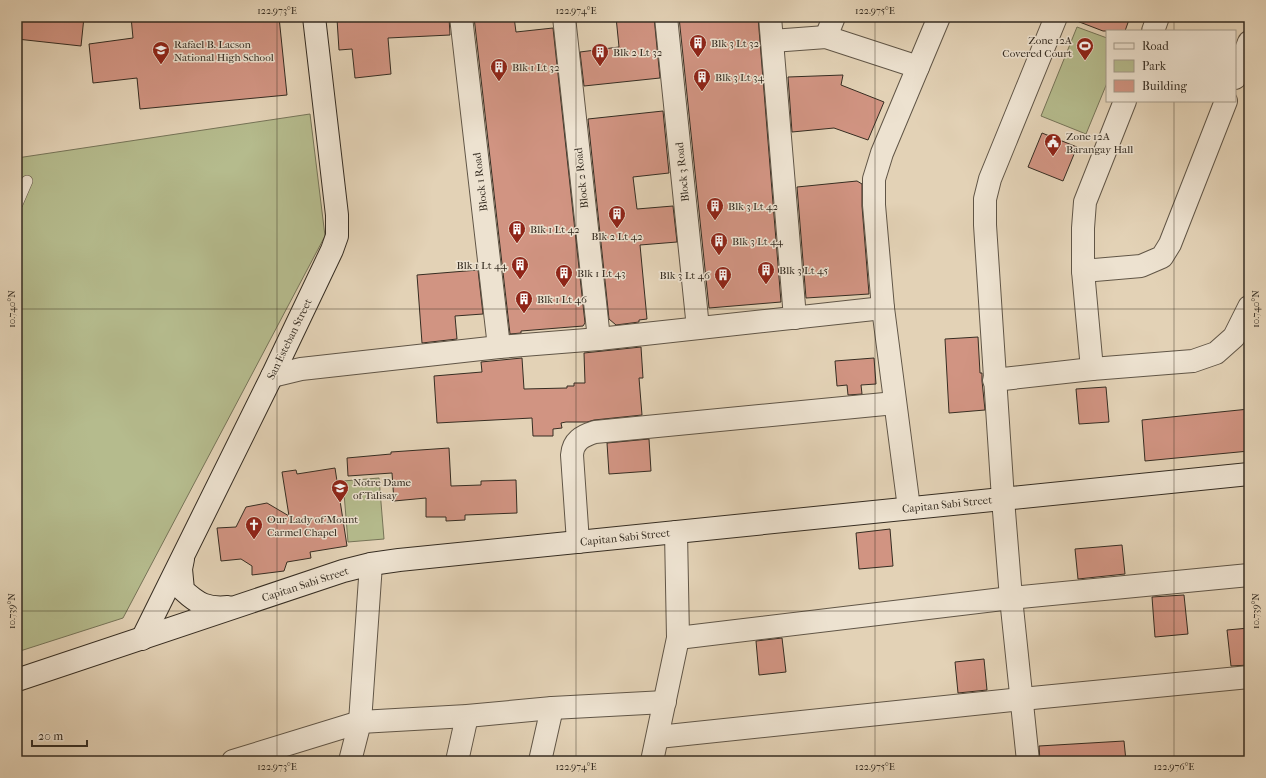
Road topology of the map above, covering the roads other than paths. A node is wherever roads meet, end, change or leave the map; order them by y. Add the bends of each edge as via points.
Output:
1 (314, 17) edge
2 (461, 17) edge
3 (564, 17) edge
4 (666, 17) edge
5 (770, 17) edge
6 (834, 17) edge
7 (939, 17) edge
8 (1056, 17) edge
9 (1158, 17) edge
10 (1153, 30) edge
11 (826, 37) junction
12 (772, 41) junction
13 (1249, 42) edge
14 (918, 67) junction
15 (1236, 75) edge
16 (1125, 102) edge
17 (1226, 102) edge
18 (26, 181) dead end
19 (17, 204) edge
20 (1084, 271) junction
21 (1249, 307) edge
22 (883, 308) junction
23 (795, 318) junction
24 (698, 328) junction
25 (599, 339) junction
26 (499, 347) junction
27 (1092, 369) junction
28 (272, 376) junction
29 (994, 380) junction
30 (895, 403) junction
31 (1249, 474) edge
32 (1003, 499) junction
33 (909, 508) junction
34 (676, 532) junction
35 (578, 542) junction
36 (185, 550) junction
37 (372, 564) junction
38 (1249, 575) edge
39 (1011, 598) junction
40 (239, 606) junction
41 (678, 638) junction
42 (142, 639) junction
43 (1249, 677) edge
44 (17, 680) edge
45 (1022, 699) junction
46 (665, 702) junction
47 (552, 708) junction
48 (467, 716) junction
49 (360, 722) junction
50 (658, 737) junction
51 (233, 761) edge
52 (350, 761) edge
53 (457, 761) edge
54 (540, 761) edge
55 (652, 761) edge
56 (1028, 761) edge

1 - 28 street, San Esteban Street via 337,216 337,236
2 - 26 street, Block 1 Road
3 - 25 street, Block 2 Road
4 - 24 street, Block 3 Road
5 - 12 street
6 - 11 street
7 - 14 street
8 - 29 street via 990,179 985,199 984,225
9 - 10 street
11 - 12 street
11 - 14 street
12 - 23 street
13 - 15 street
14 - 22 street via 882,153 874,179
16 - 20 street via 1085,202
17 - 20 street via 1170,244 1162,257 1140,266
18 - 19 lane
20 - 27 street
21 - 27 street via 1234,337 1216,353 1193,361
22 - 23 street
22 - 30 street
23 - 24 street
24 - 25 street
25 - 26 street
26 - 28 street via 301,369
27 - 29 street
28 - 36 street, San Esteban Street
29 - 32 street
30 - 33 street
30 - 35 street via 595,432 586,435 576,440 572,448
31 - 32 street, Capitan Sabi Street
32 - 33 street, Capitan Sabi Street
32 - 39 street
33 - 34 street, Capitan Sabi Street
34 - 35 street, Capitan Sabi Street
34 - 41 street
35 - 37 street, Capitan Sabi Street
36 - 40 street via 181,569 183,590 197,602 216,608
36 - 42 street, San Esteban Street
37 - 40 street, Capitan Sabi Street via 343,571
37 - 49 street
38 - 39 street
39 - 41 street
39 - 45 street
40 - 42 street, Capitan Sabi Street
41 - 46 street
42 - 44 street, Capitan Sabi Street
43 - 45 street
45 - 50 street
45 - 56 street
46 - 47 street
46 - 50 street
47 - 48 street
47 - 54 street
48 - 49 street
48 - 53 street
49 - 51 street
49 - 52 street
50 - 55 street

